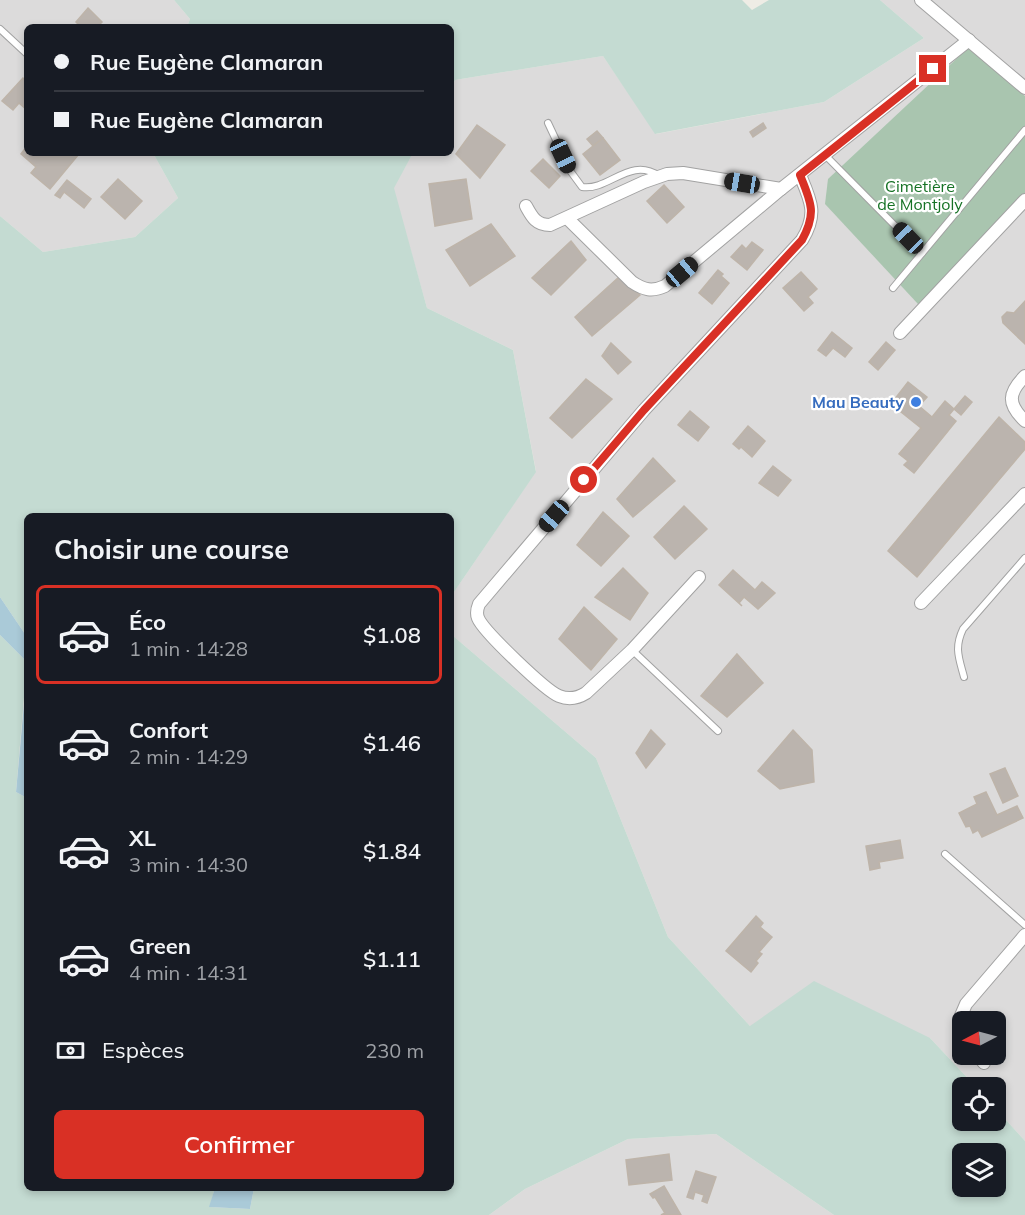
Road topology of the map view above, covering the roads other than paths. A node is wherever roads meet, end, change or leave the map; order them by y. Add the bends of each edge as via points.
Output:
1 (921, 0) edge
2 (0, 29) edge
3 (969, 40) junction
4 (24, 51) edge
5 (1025, 88) edge
6 (548, 123) dead end
7 (1025, 130) edge
8 (825, 154) junction
9 (800, 175) junction
10 (660, 176) junction
11 (781, 189) junction
12 (1025, 200) edge
13 (526, 206) dead end
14 (568, 219) junction
15 (922, 253) junction
16 (893, 288) dead end
17 (900, 333) dead end
18 (1025, 376) edge
19 (1025, 421) edge
20 (1025, 494) edge
21 (1025, 558) edge
22 (699, 577) dead end
23 (921, 603) dead end
24 (632, 650) junction
25 (964, 677) dead end
26 (718, 731) dead end
27 (945, 854) dead end
28 (1025, 925) edge
29 (1025, 934) edge
30 (963, 1011) edge

1 - 3 street
2 - 4 lane
3 - 5 street
3 - 8 street
6 - 10 lane via 582,187 641,169
7 - 15 lane
8 - 9 street
8 - 15 lane
9 - 11 street
9 - 24 street via 812,211 802,240 644,410 477,611 483,627 545,688 562,698 586,693
10 - 11 street via 683,173
10 - 14 street
11 - 14 street via 656,290 645,290 632,282
12 - 17 street
13 - 14 street via 532,218 542,225
15 - 16 lane
18 - 19 street via 1013,391 1012,402
20 - 23 street
21 - 25 lane via 963,629 957,651
22 - 24 street
24 - 26 lane
27 - 28 lane
29 - 30 street

